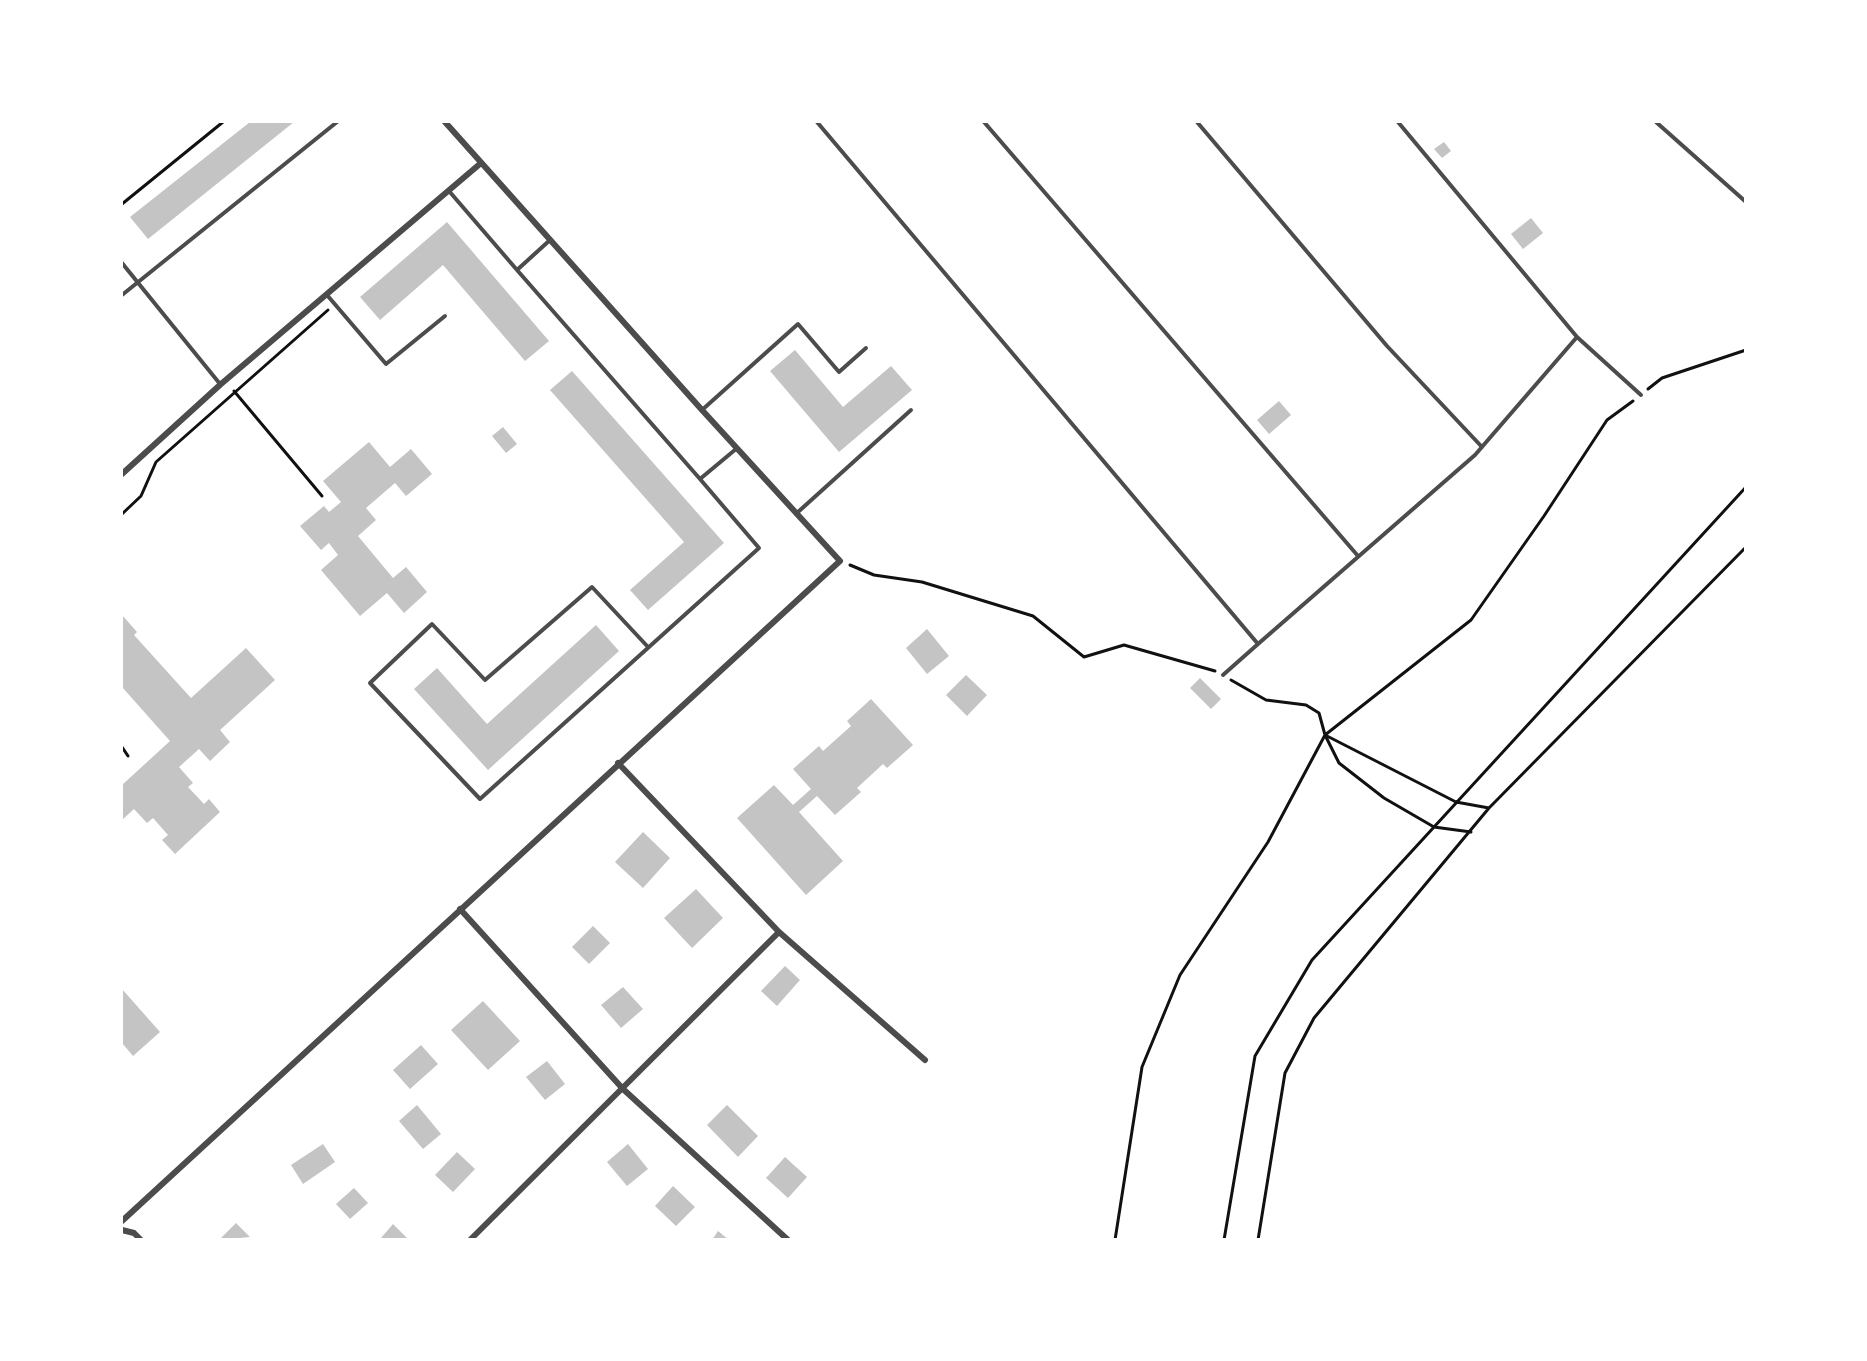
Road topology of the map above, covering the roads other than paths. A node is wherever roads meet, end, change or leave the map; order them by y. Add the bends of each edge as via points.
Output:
1 (337, 122) edge
2 (446, 122) edge
3 (817, 122) edge
4 (984, 122) edge
5 (1197, 122) edge
6 (1398, 122) edge
7 (1656, 122) edge
8 (481, 163) junction
9 (449, 190) junction
10 (1746, 202) edge
11 (550, 240) junction
12 (122, 263) edge
13 (517, 270) junction
14 (136, 283) junction
15 (326, 294) junction
16 (122, 295) edge
17 (444, 316) dead end
18 (1577, 338) junction
19 (866, 348) dead end
20 (223, 382) junction
21 (1641, 394) road end
22 (702, 410) junction
23 (911, 410) dead end
24 (1482, 447) junction
25 (737, 448) junction
26 (122, 474) edge
27 (700, 479) junction
28 (798, 512) junction
29 (1358, 556) junction
30 (1257, 644) junction
31 (648, 647) junction
32 (1223, 675) road end
33 (618, 763) junction
34 (460, 909) junction
35 (779, 933) junction
36 (925, 1059) dead end
37 (623, 1089) junction
38 (122, 1221) edge
39 (122, 1230) edge
40 (141, 1239) edge
41 (471, 1239) edge
42 (789, 1239) edge

1 - 14 lane
2 - 8 street
3 - 30 lane
4 - 29 lane
5 - 24 lane via 1387,346
6 - 18 lane
7 - 10 lane
8 - 9 street
8 - 11 street
9 - 13 lane
9 - 15 street
11 - 13 lane
11 - 22 street
12 - 14 lane
13 - 27 lane
14 - 16 lane
14 - 20 lane
15 - 17 lane via 386,364
15 - 20 street
18 - 21 lane
18 - 24 lane
19 - 22 lane via 839,372 798,324
20 - 26 street
22 - 25 street
23 - 28 lane
24 - 29 lane
25 - 27 lane
25 - 28 street
27 - 31 lane via 759,548
28 - 33 street via 840,561
29 - 30 lane
30 - 32 lane
31 - 31 lane via 592,587 485,680 432,624 370,683 480,799
33 - 34 street
33 - 35 street
34 - 37 street
34 - 38 street
35 - 36 street
35 - 37 street
37 - 41 street
37 - 42 street
39 - 40 street

